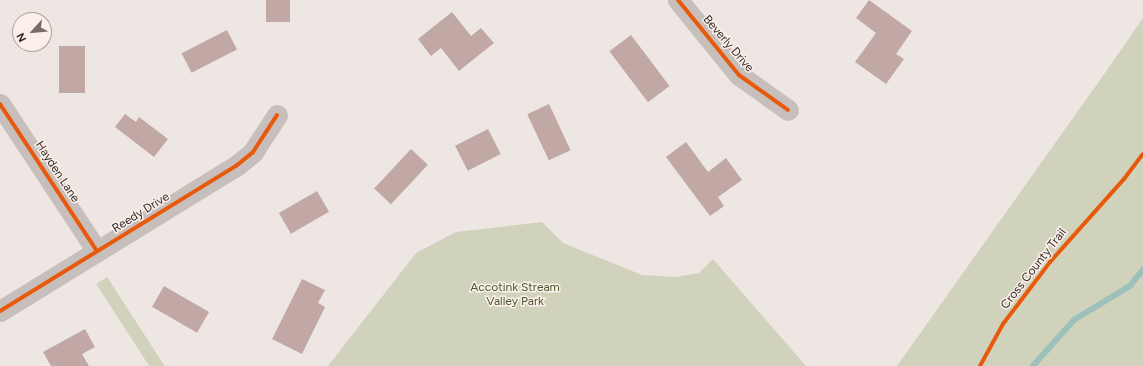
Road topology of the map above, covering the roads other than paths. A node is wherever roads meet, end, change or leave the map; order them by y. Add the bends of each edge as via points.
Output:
1 (678, 0) edge
2 (0, 104) edge
3 (788, 110) dead end
4 (278, 115) dead end
5 (97, 252) junction
6 (0, 311) edge

1 - 3 street, Beverly Drive via 738,75
2 - 5 street, Hayden Lane
4 - 5 street, Reedy Drive via 254,152 236,166
5 - 6 street, Reedy Drive

